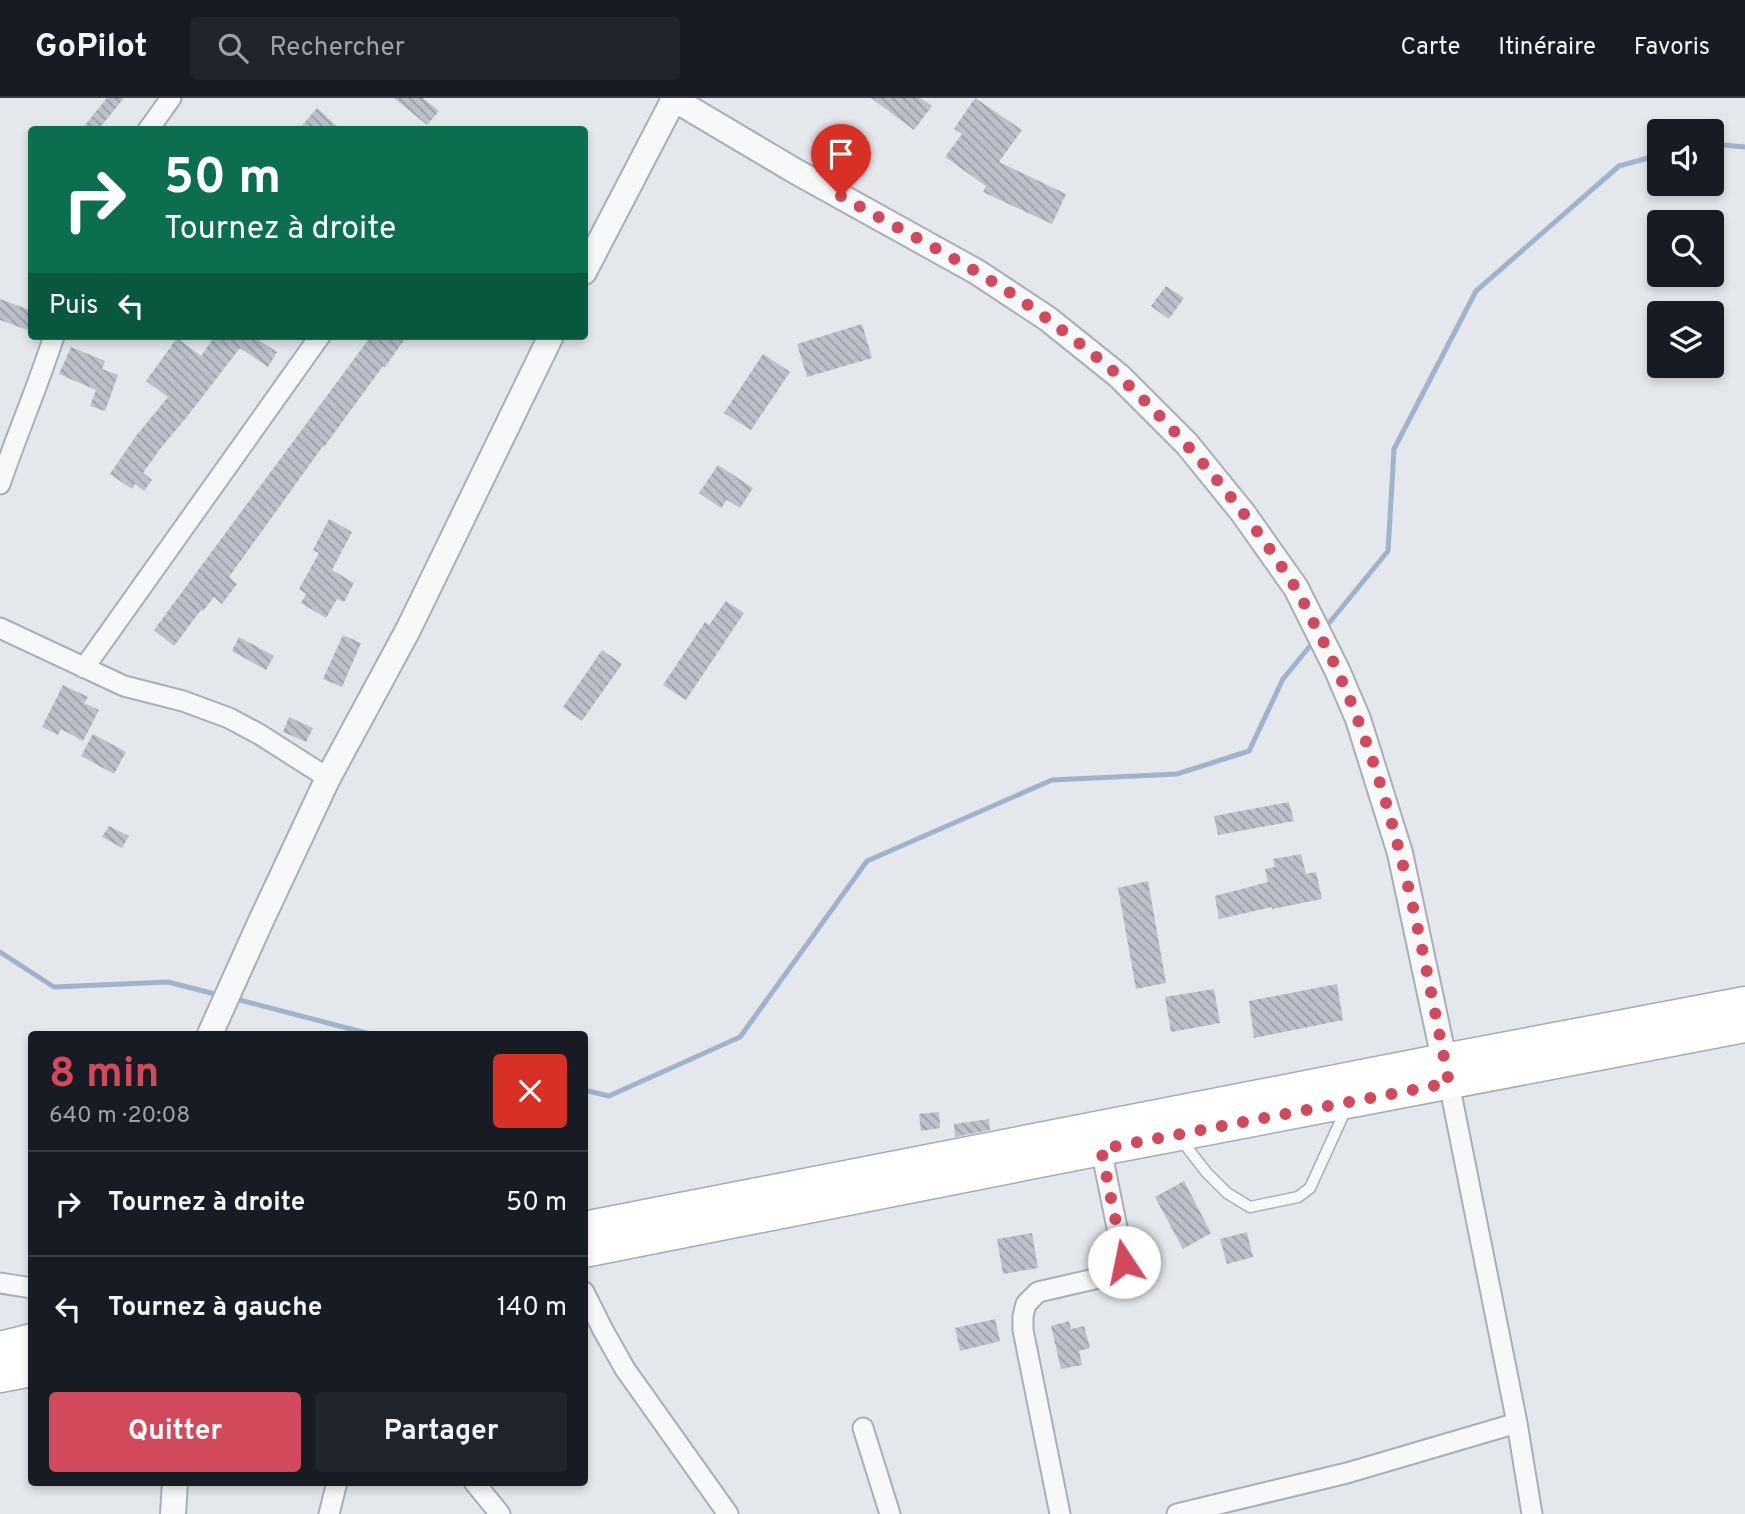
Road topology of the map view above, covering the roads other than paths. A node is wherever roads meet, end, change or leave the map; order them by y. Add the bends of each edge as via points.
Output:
1 (171, 98) edge
2 (673, 98) edge
3 (151, 126) edge
4 (588, 264) edge
5 (53, 340) edge
6 (317, 340) edge
7 (549, 340) edge
8 (0, 484) edge
9 (0, 628) edge
10 (84, 668) junction
11 (328, 778) junction
12 (1745, 1003) edge
13 (1745, 1026) edge
14 (212, 1031) edge
15 (1446, 1071) junction
16 (1349, 1102) junction
17 (1177, 1135) junction
18 (1101, 1149) junction
19 (588, 1227) edge
20 (588, 1250) edge
21 (0, 1283) edge
22 (28, 1287) edge
23 (588, 1300) edge
24 (28, 1341) edge
25 (0, 1348) edge
26 (28, 1371) edge
27 (0, 1376) edge
28 (1517, 1423) junction
29 (863, 1428) dead end
30 (175, 1486) edge
31 (336, 1486) edge
32 (477, 1486) edge
33 (173, 1514) edge
34 (329, 1514) edge
35 (500, 1514) edge
36 (728, 1514) edge
37 (890, 1514) edge
38 (1060, 1514) edge
39 (1177, 1514) edge
40 (1532, 1514) edge

1 - 3 street
2 - 4 street
2 - 15 street via 977,272 1048,319 1119,376 1187,444 1243,513 1296,588 1357,719 1400,853
5 - 8 street
6 - 10 street
7 - 11 street via 408,630
9 - 10 street
10 - 11 street via 124,686 229,718
11 - 14 street
12 - 15 main road
13 - 15 main road
15 - 16 main road
15 - 19 main road
15 - 28 street
16 - 17 main road
16 - 17 lane via 1310,1188 1298,1197 1250,1208 1207,1173
17 - 18 main road
18 - 20 main road
18 - 38 street via 1122,1269 1038,1292 1026,1304 1023,1316
21 - 22 street
23 - 36 street via 625,1369
24 - 25 main road
26 - 27 main road
28 - 39 street via 1348,1473
28 - 40 street
29 - 37 street
30 - 33 street
31 - 34 street
32 - 35 street

